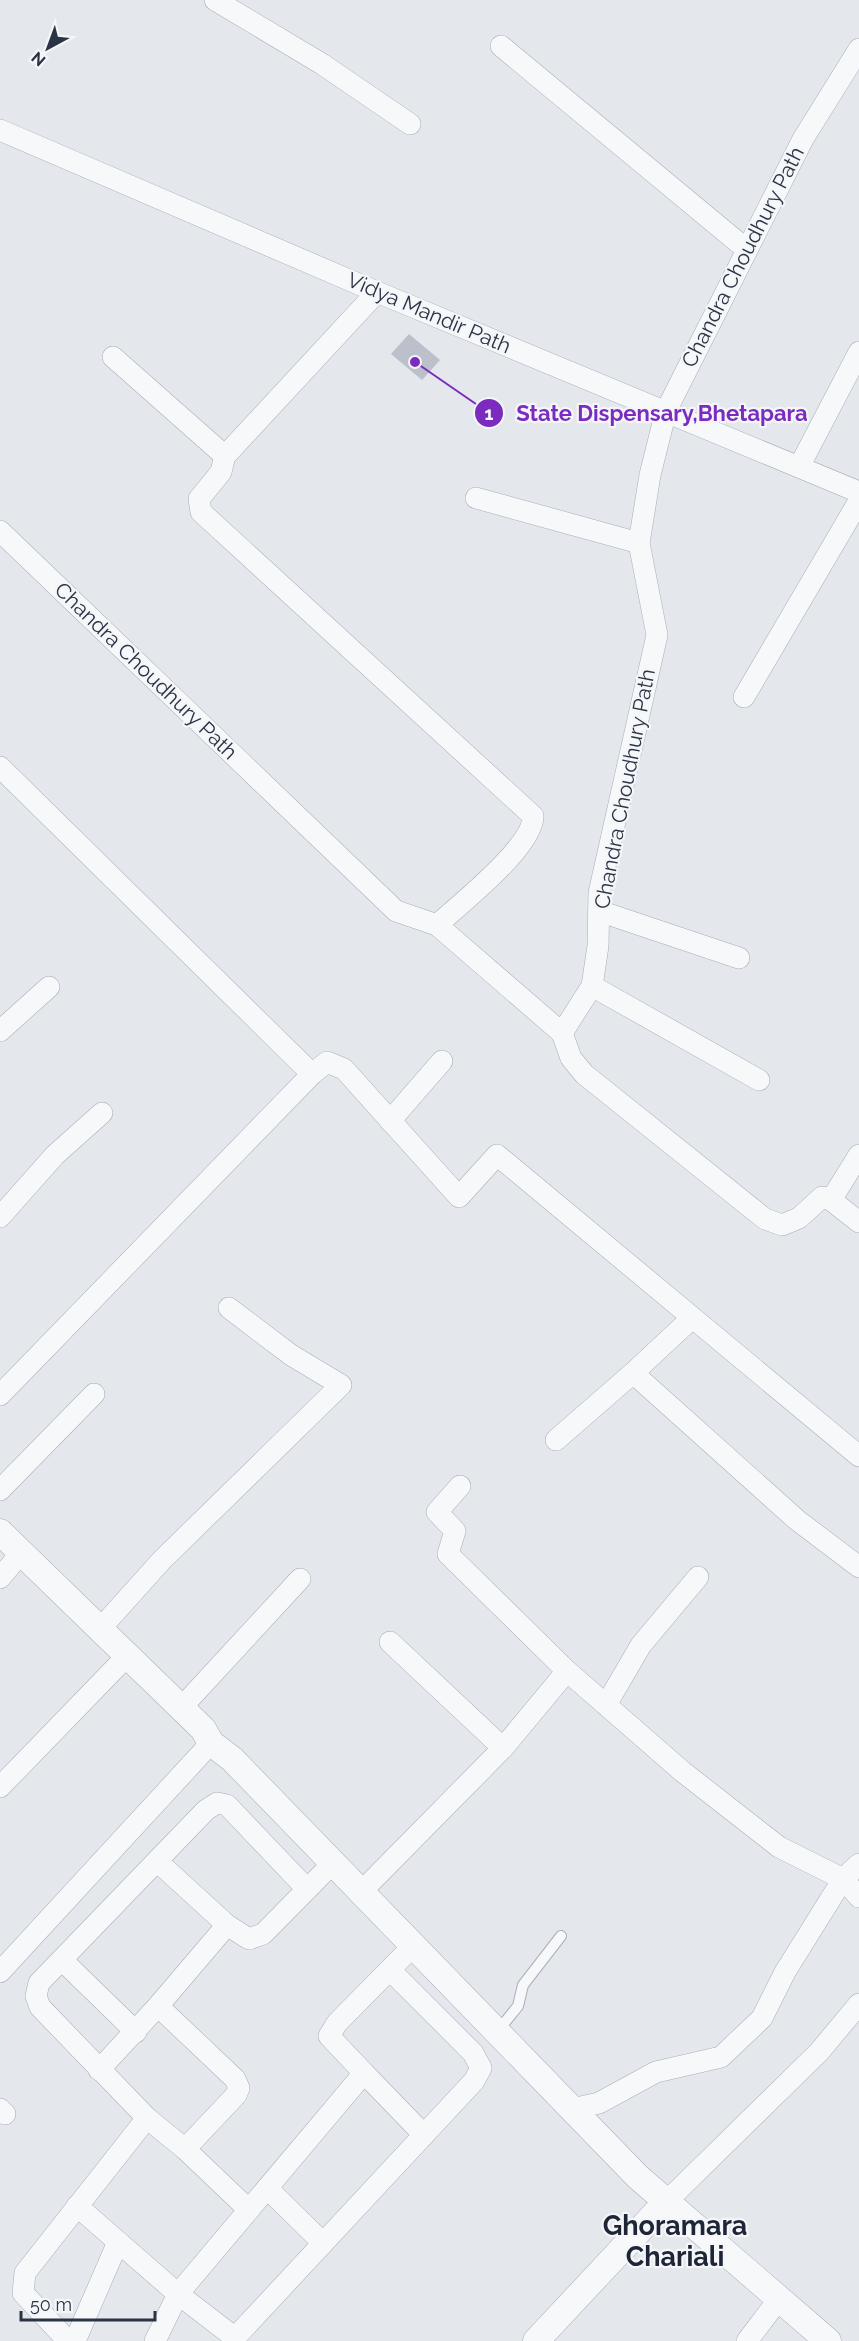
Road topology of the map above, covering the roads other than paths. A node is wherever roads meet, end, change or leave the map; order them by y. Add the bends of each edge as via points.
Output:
1 (215, 0) edge
2 (501, 46) dead end
3 (859, 49) edge
4 (410, 124) dead end
5 (0, 130) edge
6 (746, 249) junction
7 (377, 292) junction
8 (859, 352) edge
9 (113, 357) dead end
10 (666, 411) junction
11 (225, 456) junction
12 (799, 467) junction
13 (859, 492) edge
14 (476, 498) dead end
15 (859, 501) edge
16 (4, 543) edge
17 (639, 543) junction
18 (744, 697) dead end
19 (0, 767) edge
20 (599, 911) junction
21 (437, 925) junction
22 (739, 958) dead end
23 (592, 986) junction
24 (49, 987) dead end
25 (0, 1031) edge
26 (562, 1033) junction
27 (442, 1061) dead end
28 (312, 1074) junction
29 (759, 1080) dead end
30 (102, 1113) dead end
31 (390, 1121) junction
32 (859, 1155) edge
33 (831, 1200) junction
34 (0, 1217) edge
35 (859, 1222) edge
36 (229, 1308) dead end
37 (692, 1318) junction
38 (633, 1373) junction
39 (94, 1394) dead end
40 (0, 1395) edge
41 (556, 1440) dead end
42 (859, 1456) edge
43 (460, 1486) dead end
44 (0, 1490) edge
45 (0, 1532) edge
46 (21, 1553) junction
47 (859, 1567) edge
48 (698, 1577) dead end
49 (0, 1578) edge
50 (300, 1579) dead end
51 (100, 1629) junction
52 (390, 1642) dead end
53 (127, 1656) junction
54 (567, 1671) junction
55 (606, 1705) junction
56 (181, 1708) junction
57 (211, 1743) junction
58 (503, 1748) junction
59 (0, 1786) edge
60 (159, 1862) junction
61 (333, 1863) junction
62 (859, 1864) edge
63 (843, 1879) junction
64 (306, 1888) junction
65 (361, 1892) junction
66 (859, 1898) edge
67 (226, 1925) junction
68 (561, 1936) dead end
69 (413, 1946) junction
70 (62, 1960) junction
71 (390, 1970) junction
72 (0, 1972) edge
73 (859, 2004) edge
74 (158, 2006) junction
75 (136, 2032) junction
76 (497, 2032) junction
77 (99, 2070) junction
78 (364, 2073) junction
79 (572, 2109) junction
80 (147, 2118) junction
81 (424, 2135) junction
82 (184, 2149) junction
83 (267, 2188) junction
84 (668, 2201) junction
85 (77, 2206) junction
86 (249, 2210) junction
87 (118, 2242) junction
88 (323, 2243) junction
89 (178, 2294) junction
90 (779, 2299) junction
91 (233, 2339) edge
92 (68, 2341) edge
93 (75, 2341) edge
94 (155, 2341) edge
95 (536, 2341) edge
96 (747, 2341) edge
97 (828, 2341) edge

1 - 4 street via 322,64
2 - 6 street
3 - 6 street, Chandra Choudhury Path via 803,139
5 - 7 street, Vidya Mandir Path
6 - 10 street, Chandra Choudhury Path
7 - 10 street, Vidya Mandir Path
7 - 11 street
8 - 12 street
9 - 11 street
10 - 12 street, Vidya Mandir Path
10 - 17 street, Chandra Choudhury Path
11 - 21 street via 221,472 199,499 201,512 533,816 526,837 489,879
12 - 13 street, Vidya Mandir Path
14 - 17 street
15 - 18 street
16 - 21 street, Chandra Choudhury Path via 396,911
17 - 20 street, Chandra Choudhury Path via 657,635 599,893
19 - 28 street
20 - 22 street
20 - 23 street, Chandra Choudhury Path
21 - 26 street, Chandra Choudhury Path
23 - 26 street, Chandra Choudhury Path
23 - 29 street
24 - 25 street
26 - 33 street via 571,1058 584,1074 765,1219 782,1226 799,1218 822,1197
27 - 31 street
28 - 31 street via 327,1062 344,1069
28 - 40 street
30 - 34 street via 55,1155
31 - 37 street via 459,1197 497,1155
32 - 33 street
33 - 35 street
36 - 51 street via 291,1356 341,1385 162,1560
37 - 38 street
37 - 42 street
38 - 41 street
38 - 47 street via 797,1520
39 - 44 street
43 - 54 street via 437,1512 455,1531 448,1554
45 - 46 street
46 - 49 street
46 - 51 street
48 - 55 street via 640,1645
50 - 56 street
51 - 53 street
52 - 58 street
53 - 56 street
53 - 59 street
54 - 55 street
54 - 58 street
55 - 63 street via 779,1847
56 - 57 street via 203,1729
57 - 61 street via 232,1759
57 - 72 street
58 - 65 street
60 - 64 street via 217,1803 227,1805
60 - 67 street
60 - 70 street
61 - 64 street
61 - 65 street
62 - 63 street
63 - 66 street
63 - 79 street via 785,1972 762,2018 721,2056 656,2072 599,2103
64 - 67 street via 264,1934 249,1939
65 - 69 street
67 - 74 street
68 - 76 lane via 523,1985 519,2005
69 - 71 street
69 - 76 street
70 - 75 street
70 - 77 street via 39,1983 36,1996 40,2007
71 - 78 street via 337,2023 330,2036
71 - 81 street via 473,2053 481,2068 474,2081
73 - 84 street via 819,2052
74 - 75 street
74 - 82 street via 235,2079 239,2088
75 - 77 street
76 - 79 street
77 - 80 street
78 - 81 street
78 - 83 street
79 - 84 street via 638,2177
80 - 82 street
80 - 85 street
81 - 88 street
82 - 86 street
83 - 86 street
83 - 88 street
84 - 90 street
84 - 95 street
85 - 87 street
85 - 92 street via 24,2273 23,2293
86 - 89 street
87 - 89 street
87 - 93 street
88 - 91 street
89 - 91 street
89 - 94 street
90 - 96 street
90 - 97 street

